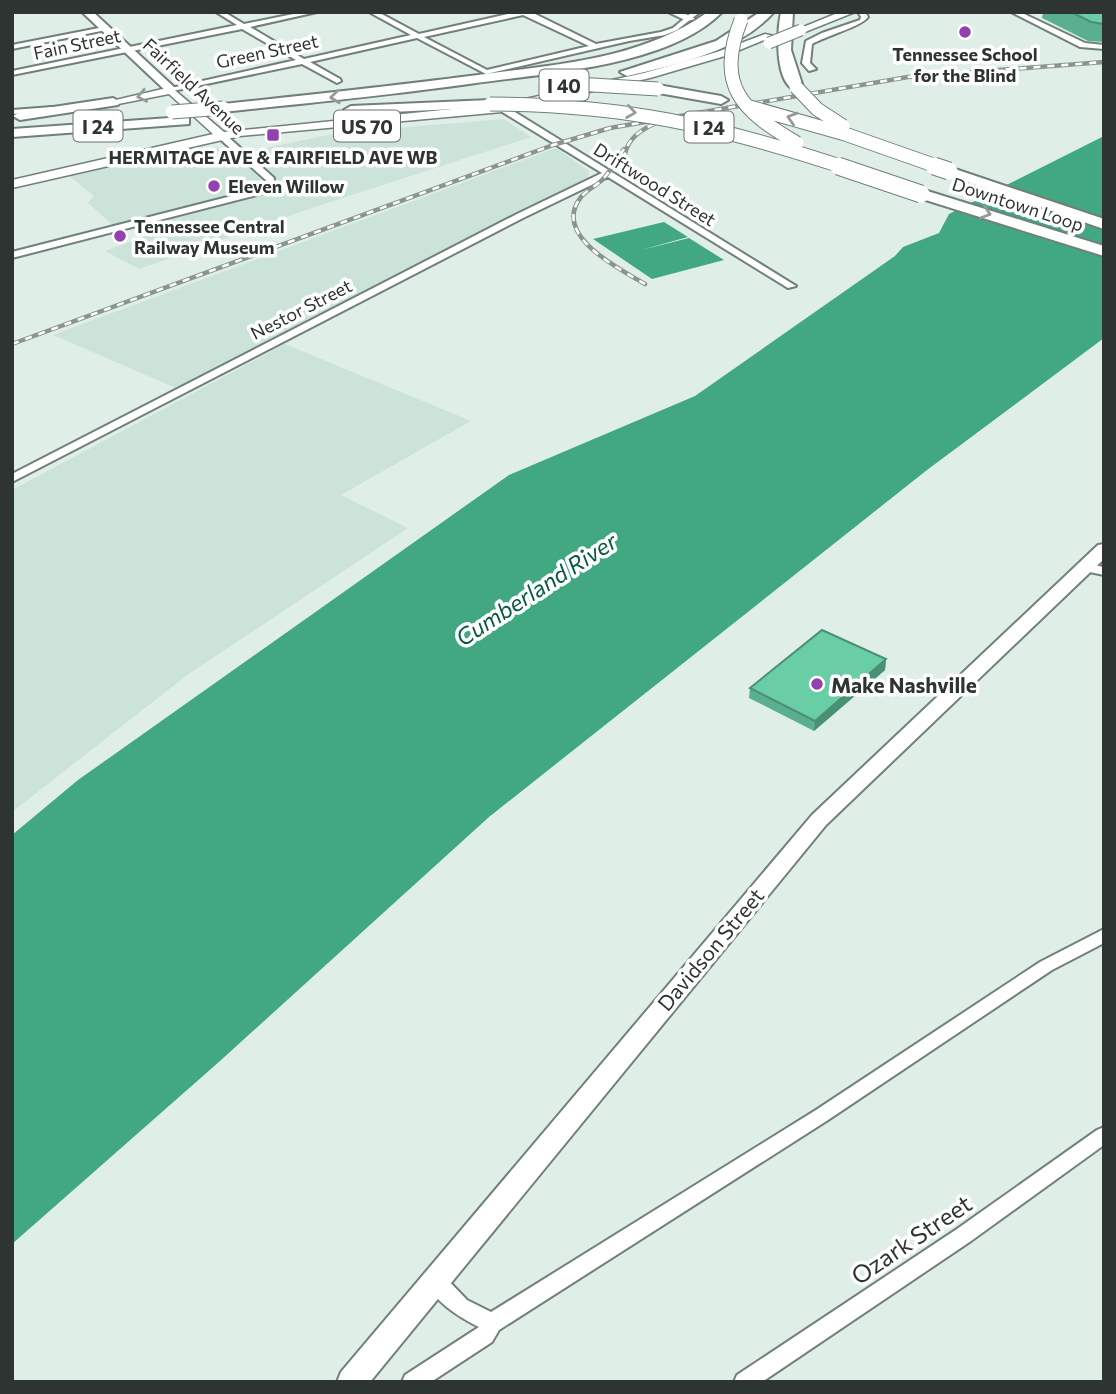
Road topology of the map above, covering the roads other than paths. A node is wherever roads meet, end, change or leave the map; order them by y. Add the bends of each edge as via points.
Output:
1 (219, 12) edge
2 (314, 12) edge
3 (372, 12) edge
4 (673, 12) edge
5 (716, 12) edge
6 (768, 12) edge
7 (787, 12) edge
8 (833, 12) edge
9 (850, 12) edge
10 (861, 12) edge
11 (91, 13) edge
12 (525, 13) edge
13 (1039, 13) edge
14 (1018, 14) edge
15 (693, 16) edge
16 (743, 16) edge
17 (244, 26) junction
18 (800, 26) junction
19 (104, 29) junction
20 (418, 36) junction
21 (12, 47) edge
22 (596, 47) junction
23 (1104, 47) edge
24 (129, 50) junction
25 (302, 62) junction
26 (812, 69) dead end
27 (12, 73) edge
28 (337, 81) dead end
29 (403, 89) junction
30 (171, 90) junction
31 (113, 102) joint
32 (501, 108) junction
33 (346, 111) junction
34 (227, 113) junction
35 (12, 114) edge
36 (178, 116) junction
37 (12, 126) edge
38 (12, 132) edge
39 (223, 137) junction
40 (949, 171) junction
41 (608, 174) junction
42 (12, 184) edge
43 (921, 194) junction
44 (1104, 224) edge
45 (1104, 251) edge
46 (12, 255) edge
47 (791, 286) dead end
48 (12, 479) edge
49 (1104, 549) edge
50 (1094, 569) edge
51 (1104, 935) edge
52 (1104, 1135) edge
53 (435, 1279) junction
54 (492, 1323) junction
55 (351, 1382) edge
56 (412, 1382) edge
57 (744, 1382) edge

1 - 17 street
2 - 17 street, Fain Street
3 - 20 street
4 - 15 street
5 - 29 highway, I 40 via 672,40 624,57
6 - 33 highway, I 40 via 752,28 718,45 644,68 533,90
7 - 40 highway, bridge via 785,62 796,87 817,109 854,132
8 - 18 main road, US 70
9 - 18 main road, US 70
10 - 26 street via 862,21 809,43 806,63
11 - 19 street, Fairfield Avenue
12 - 20 street, Green Street
12 - 22 street
13 - 14 street
14 - 23 street via 1083,45
15 - 22 street via 663,34
16 - 43 highway, bridge via 732,42 729,73 744,106 797,143
17 - 24 street, Fain Street
17 - 25 street
18 - 32 main road, US 70, bridge via 720,61 648,82
19 - 21 street
19 - 24 street, Fairfield Avenue
20 - 22 street via 486,72
20 - 25 street, Green Street
24 - 27 street, Fain Street
24 - 30 street, Fairfield Avenue
25 - 28 street
25 - 30 street, Green Street
29 -> 34 highway, I 24
40 -> 29 highway, I 24, bridge via 790,117 658,89 504,81
30 -> 31 main road, Green Street
30 - 39 main road, Fairfield Avenue
31 - 35 highway
32 - 33 highway, I 24
32 - 39 main road, US 70 via 433,121
32 - 41 street, Driftwood Street
32 -> 43 highway, I 24, bridge via 600,108 682,121
33 - 34 highway, I 24
34 - 36 highway, I 24
36 - 37 highway, I 24
36 - 38 highway, I 24
39 - 42 main road, US 70
39 - 46 street, Fairfield Avenue via 271,180 269,187
40 - 44 highway, Downtown Loop / I 24
41 - 47 street, Driftwood Street
41 - 48 street, Nestor Street
43 -> 45 highway, Downtown Loop / I 24
49 - 50 street, Davidson Street
50 - 53 street, Davidson Street via 819,820
51 - 54 street via 1046,966 822,1115
52 - 57 street, Ozark Street
53 - 54 street via 460,1307
53 - 55 street, Davidson Street
54 - 56 street via 485,1335

